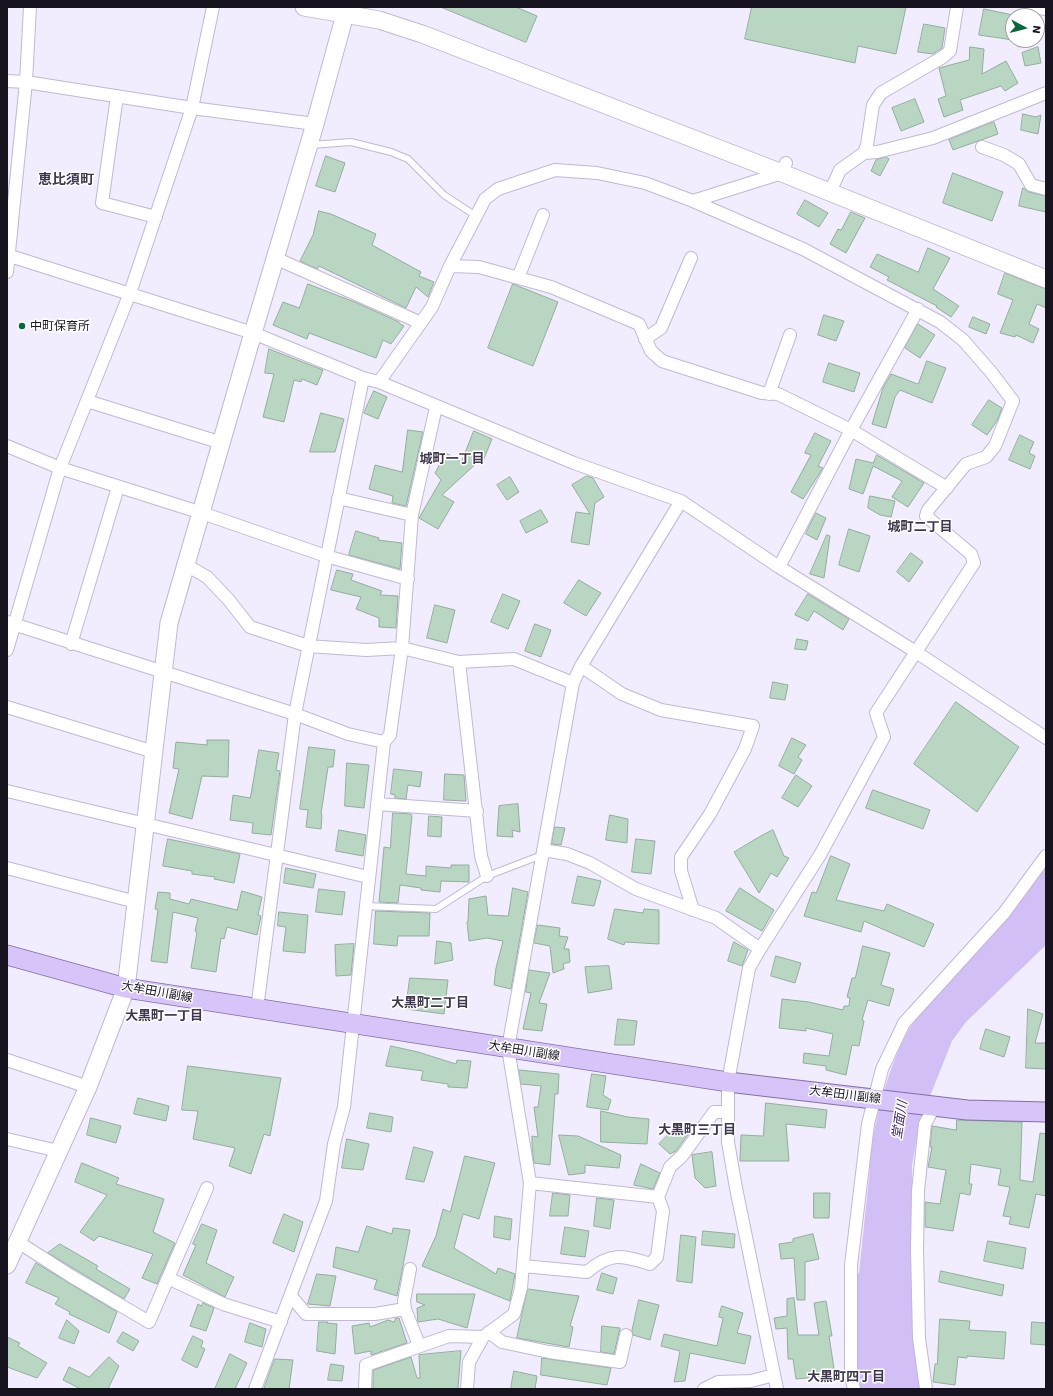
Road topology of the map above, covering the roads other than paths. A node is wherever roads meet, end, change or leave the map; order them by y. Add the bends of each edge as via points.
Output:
1 (30, 7) edge
2 (214, 7) edge
3 (304, 7) edge
4 (372, 7) edge
5 (957, 7) edge
6 (1032, 7) edge
7 (1046, 9) edge
8 (346, 11) edge
9 (7, 81) edge
10 (26, 82) junction
11 (1046, 93) edge
12 (117, 96) junction
13 (192, 108) junction
14 (316, 124) junction
15 (309, 145) junction
16 (982, 147) dead end
17 (864, 153) junction
18 (784, 168) junction
19 (833, 187) junction
20 (1046, 189) edge
21 (693, 200) junction
22 (543, 215) dead end
23 (476, 216) junction
24 (156, 217) junction
25 (8, 255) edge
26 (275, 258) junction
27 (691, 258) dead end
28 (450, 266) junction
29 (1046, 266) edge
30 (7, 272) edge
31 (518, 278) junction
32 (1046, 279) edge
33 (130, 293) junction
34 (918, 309) junction
35 (421, 324) junction
36 (253, 333) junction
37 (790, 336) dead end
38 (645, 339) junction
39 (363, 378) junction
40 (379, 382) junction
41 (769, 394) junction
42 (87, 402) junction
43 (436, 407) junction
44 (851, 430) junction
45 (222, 443) junction
46 (7, 446) edge
47 (60, 468) junction
48 (118, 487) junction
49 (947, 488) junction
50 (338, 498) junction
51 (681, 501) junction
52 (202, 513) junction
53 (412, 515) junction
54 (326, 556) junction
55 (186, 565) junction
56 (779, 567) junction
57 (408, 579) junction
58 (11, 624) edge
59 (71, 644) junction
60 (308, 646) junction
61 (402, 648) junction
62 (7, 650) edge
63 (916, 652) junction
64 (459, 662) junction
65 (580, 666) junction
66 (164, 673) junction
67 (573, 683) junction
68 (7, 706) edge
69 (295, 714) junction
70 (1046, 738) edge
71 (384, 742) junction
72 (154, 752) junction
73 (7, 791) edge
74 (377, 804) junction
75 (477, 811) junction
76 (146, 823) junction
77 (543, 853) junction
78 (277, 856) junction
79 (1046, 856) edge
80 (7, 868) edge
81 (487, 876) junction
82 (368, 877) junction
83 (136, 902) junction
84 (365, 906) junction
85 (693, 910) junction
86 (760, 949) junction
87 (7, 955) edge
88 (126, 988) junction
89 (257, 1008) junction
90 (354, 1024) junction
91 (508, 1048) junction
92 (7, 1060) edge
93 (728, 1082) junction
94 (88, 1087) junction
95 (876, 1099) junction
96 (929, 1106) junction
97 (728, 1112) junction
98 (1046, 1112) edge
99 (7, 1139) edge
100 (58, 1151) junction
101 (530, 1183) junction
102 (207, 1188) dead end
103 (658, 1197) junction
104 (18, 1242) junction
105 (7, 1265) edge
106 (523, 1266) junction
107 (410, 1269) dead end
108 (168, 1278) junction
109 (291, 1296) junction
110 (405, 1309) junction
111 (281, 1322) junction
112 (486, 1334) junction
113 (626, 1335) dead end
114 (419, 1345) junction
115 (774, 1375) junction
116 (255, 1389) edge
117 (365, 1389) edge
118 (467, 1389) edge
119 (704, 1389) edge
120 (777, 1389) edge
121 (854, 1389) edge
122 (926, 1389) edge

1 - 10 street
2 - 13 street
3 - 8 street
4 - 18 street via 426,23
5 - 17 street via 950,51 881,93 873,105
6 - 7 street
8 - 14 street
8 - 18 street via 422,34
9 - 10 street
10 - 12 street
10 - 25 street
11 - 17 street via 933,138
12 - 13 street
12 - 24 street via 102,203
13 - 14 street
13 - 24 street
14 - 15 street
15 - 23 lane via 351,142 408,159 444,195
15 - 26 street
16 - 20 street via 1019,164 1031,185
17 - 19 street via 840,170
18 - 19 street
18 - 21 street
19 - 29 street
19 - 32 street
21 - 23 street via 646,183 597,173 555,170 498,189 485,199
21 - 34 street via 803,249
22 - 31 street
23 - 28 street
24 - 33 street
25 - 30 street
25 - 33 street
26 - 35 street
26 - 36 street
27 - 38 street via 661,328
28 - 31 street via 479,267
28 - 35 street via 432,307
31 - 38 street via 551,287 639,324
33 - 36 street
33 - 42 street
34 - 44 street
34 - 49 street via 964,340 1013,401 995,446 986,457 966,464
35 - 40 street
36 - 39 street
36 - 45 street
37 - 41 street
38 - 41 street via 651,351 662,361
39 - 40 street
39 - 50 street
40 - 43 street
41 - 44 street via 778,394
42 - 45 street
42 - 47 street
43 - 51 street via 574,463
43 - 53 street
44 - 49 street
44 - 56 street
45 - 52 street
46 - 47 street
47 - 48 street
47 - 58 street
48 - 52 street
48 - 59 street
49 - 63 street via 926,516 971,554 974,563
50 - 53 street
50 - 54 street
51 - 56 street
51 - 65 street
52 - 54 street
52 - 55 street
53 - 57 street
54 - 57 street
54 - 60 street
55 - 60 street via 207,577 250,627
55 - 66 street via 170,623
56 - 63 street
57 - 61 street
58 - 59 street
58 - 62 street
59 - 66 street
60 - 61 street via 366,650
60 - 69 street
61 - 64 street
61 - 71 street via 390,735
63 - 70 street
63 - 86 street via 876,713 884,737 820,855
64 - 67 street via 514,659
64 - 75 street
65 - 67 street
65 - 85 street via 622,694 661,710 753,726 745,750 710,814 681,857 681,871
66 - 69 street
66 - 72 street
67 - 77 street
68 - 72 street
69 - 71 street via 348,734
69 - 78 street
71 - 74 street
72 - 76 street
73 - 76 street
74 - 75 street
74 - 82 street
75 - 81 street
76 - 78 street
76 - 83 street
77 - 81 lane
77 - 85 street via 567,854 590,863 636,889
77 - 91 street
78 - 82 street
78 - 89 street
79 - 95 street via 1004,913 904,1023 882,1069
80 - 83 street
81 - 84 lane via 436,909
82 - 84 street
83 - 88 street
84 - 90 street
85 - 86 street via 716,918
86 - 93 street via 749,968
87 - 88 main road, 大牟田川副線
88 - 89 main road, 大牟田川副線
88 - 94 street
89 - 90 main road, 大牟田川副線
90 - 91 main road, 大牟田川副線
90 - 109 street via 344,1107 334,1144 326,1201
91 - 93 main road, 大牟田川副線
91 - 101 street
92 - 94 street
93 - 95 main road, 大牟田川副線
93 - 97 street
94 - 100 street
95 - 96 main road, 大牟田川副線
95 - 121 street via 868,1124 851,1265 851,1376
96 - 98 main road, 大牟田川副線 via 967,1110
96 - 122 street via 918,1191 916,1250 919,1338
97 - 103 street via 714,1112 682,1156 670,1167
97 - 115 street via 728,1142 736,1188
99 - 100 street
100 - 104 street
101 - 103 street
101 - 106 street
102 - 108 street
103 - 106 street via 663,1211 657,1257 650,1264 630,1258 614,1257 599,1262 587,1272
104 - 105 street
104 - 108 street via 149,1322
106 - 112 street via 521,1288 514,1314
107 - 110 street via 404,1300
108 - 111 street via 223,1304
109 - 110 street via 306,1314 374,1314
109 - 111 street
110 - 114 street
111 - 116 street
112 - 113 street via 502,1342 620,1362
112 - 114 street via 449,1336
112 - 118 street via 469,1362
114 - 117 street via 366,1364
115 - 119 street via 751,1380 718,1382
115 - 120 street

